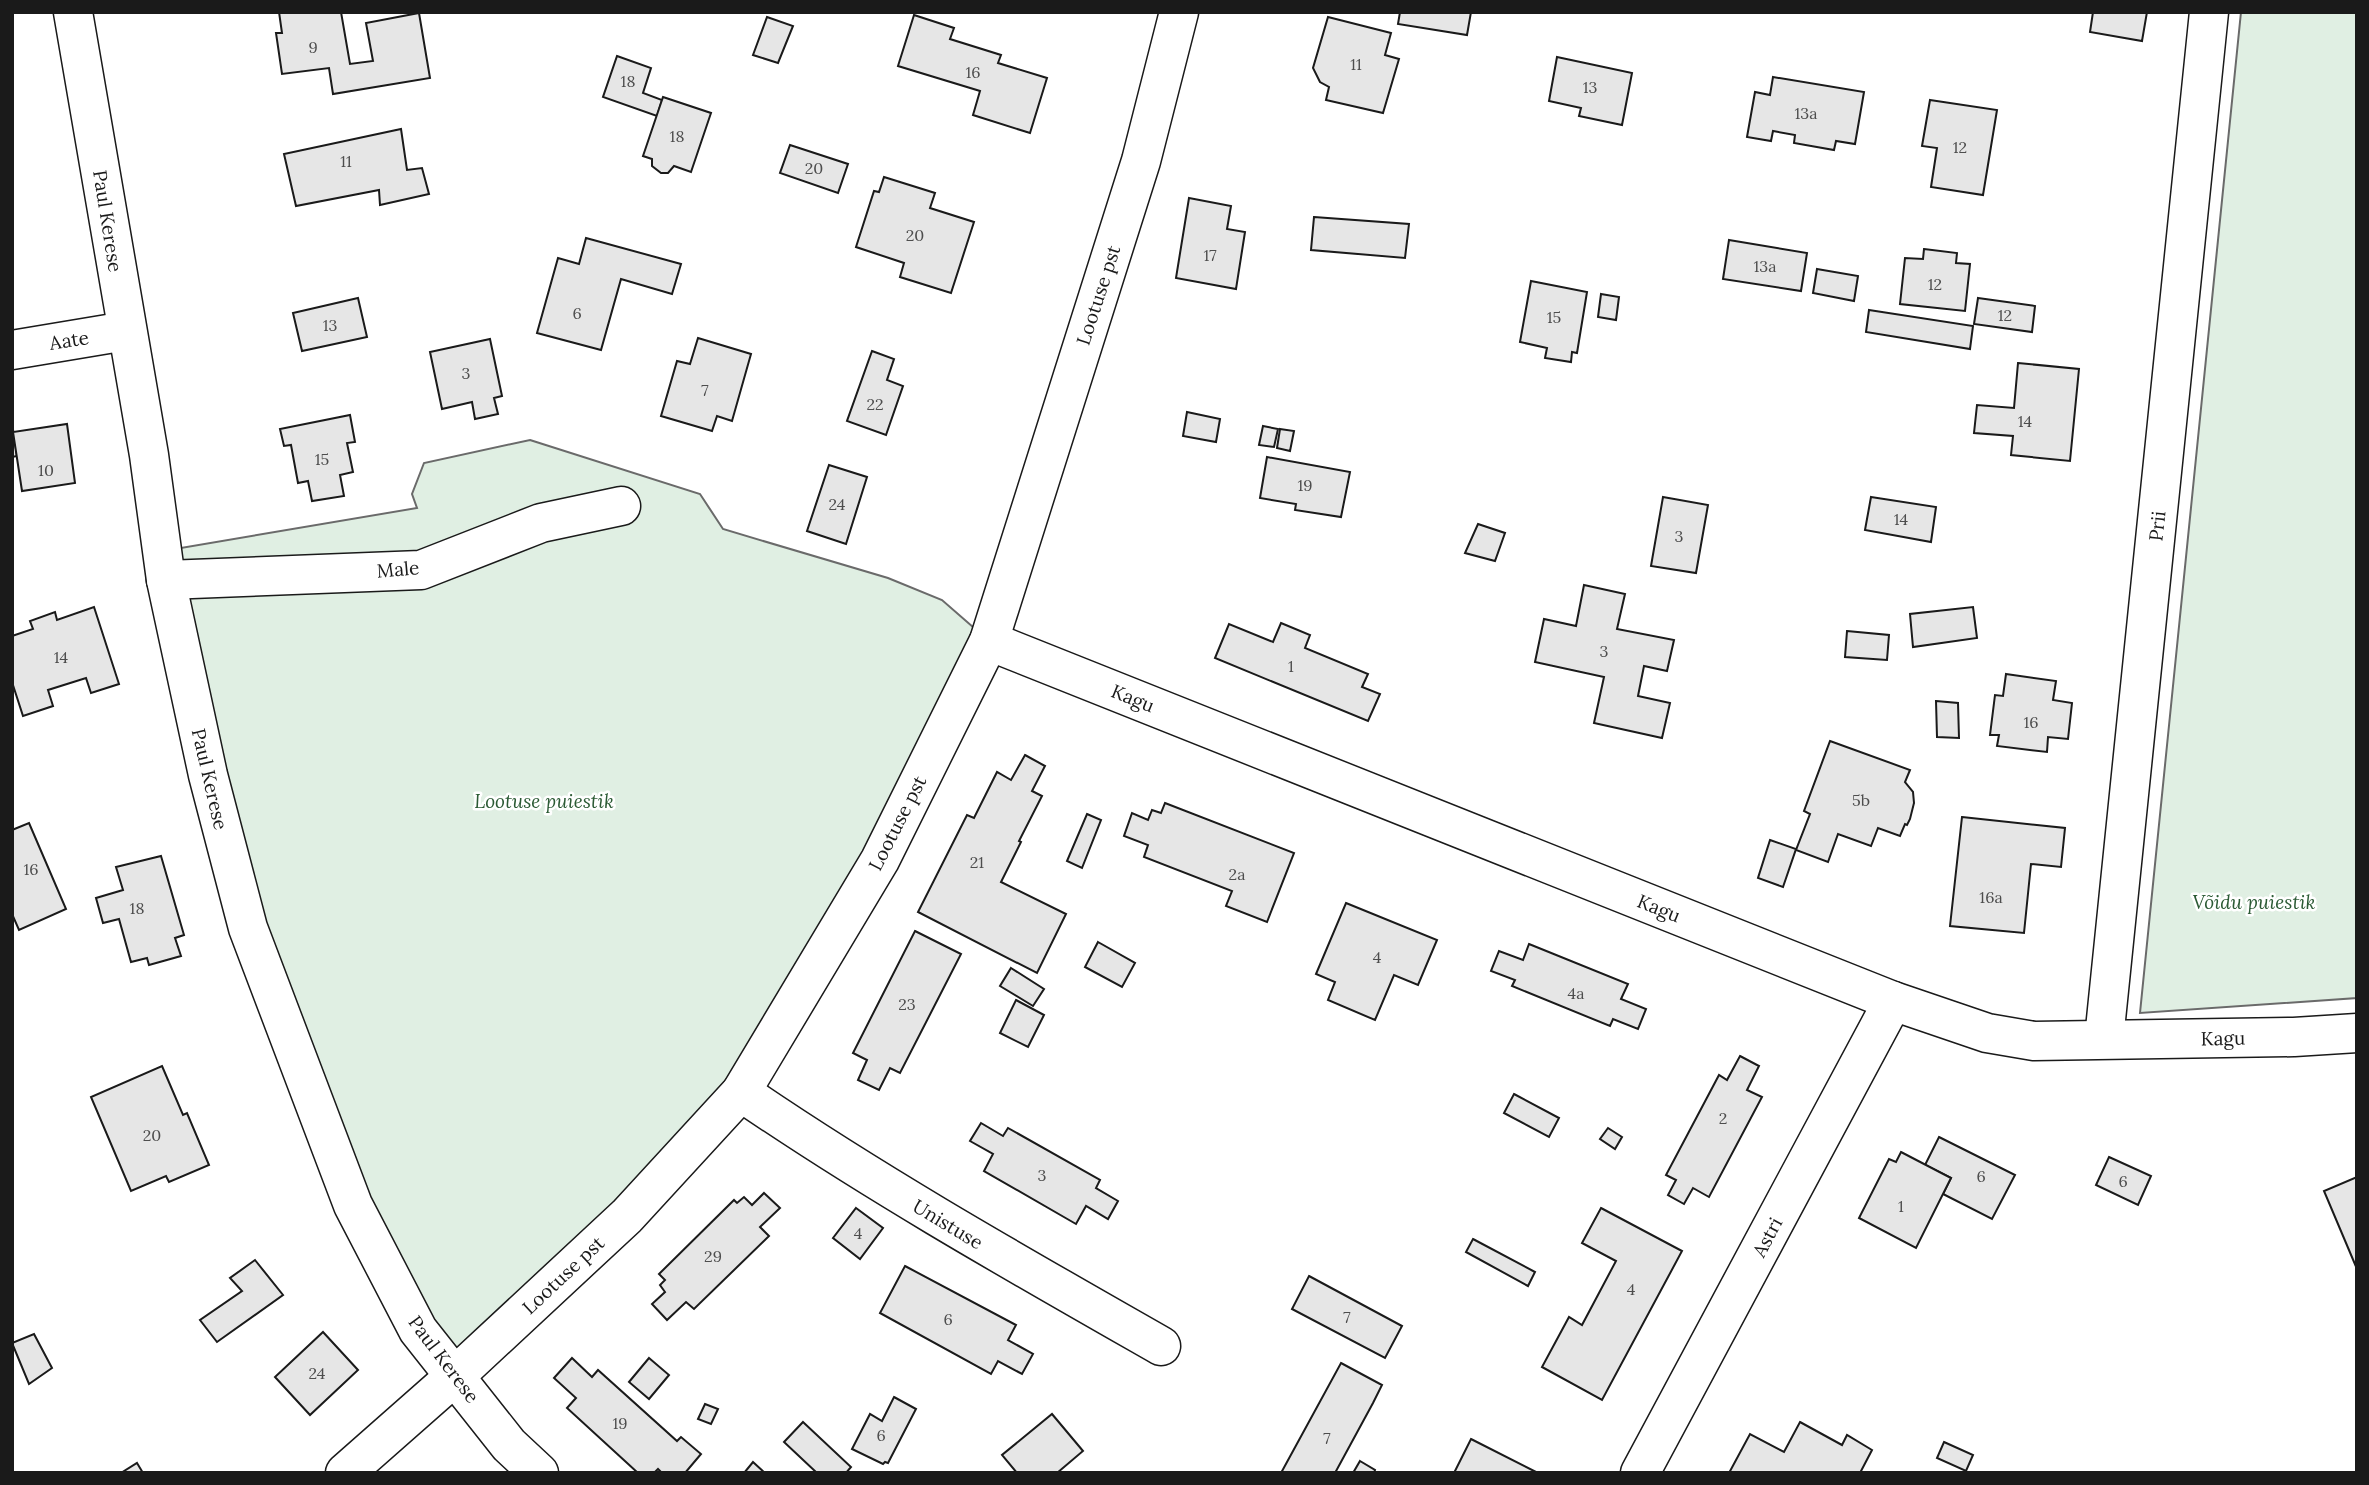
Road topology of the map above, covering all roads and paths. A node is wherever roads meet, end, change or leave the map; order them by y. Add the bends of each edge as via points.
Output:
1 (73, 12) edge
2 (1179, 12) edge
3 (2209, 12) edge
4 (127, 331) junction
5 (12, 350) edge
6 (621, 506) dead end
7 (166, 580) junction
8 (989, 640) junction
9 (1893, 1001) junction
10 (2357, 1033) edge
11 (2104, 1039) junction
12 (741, 1092) junction
13 (1161, 1346) dead end
14 (455, 1376) junction
15 (345, 1473) edge
16 (539, 1473) edge
17 (1640, 1473) edge

1 - 4 street, Paul Kerese
2 - 8 street, Lootuse pst via 1141,160
3 - 11 street, Prii
4 - 5 street, Aate
4 - 7 street, Paul Kerese
6 - 7 street, Male via 541,523 421,570
7 - 14 street, Paul Kerese via 208,775 248,928 354,1205 418,1331
8 - 9 street, Kagu
8 - 12 street, Lootuse pst via 880,860
9 - 11 street, Kagu via 2022,1039
9 - 17 street, Astri
10 - 11 street, Kagu
12 - 13 street, Unistuse via 963,1233
12 - 14 street, Lootuse pst via 627,1216
14 - 15 street, Lootuse pst
14 - 16 street, Paul Kerese via 509,1445

